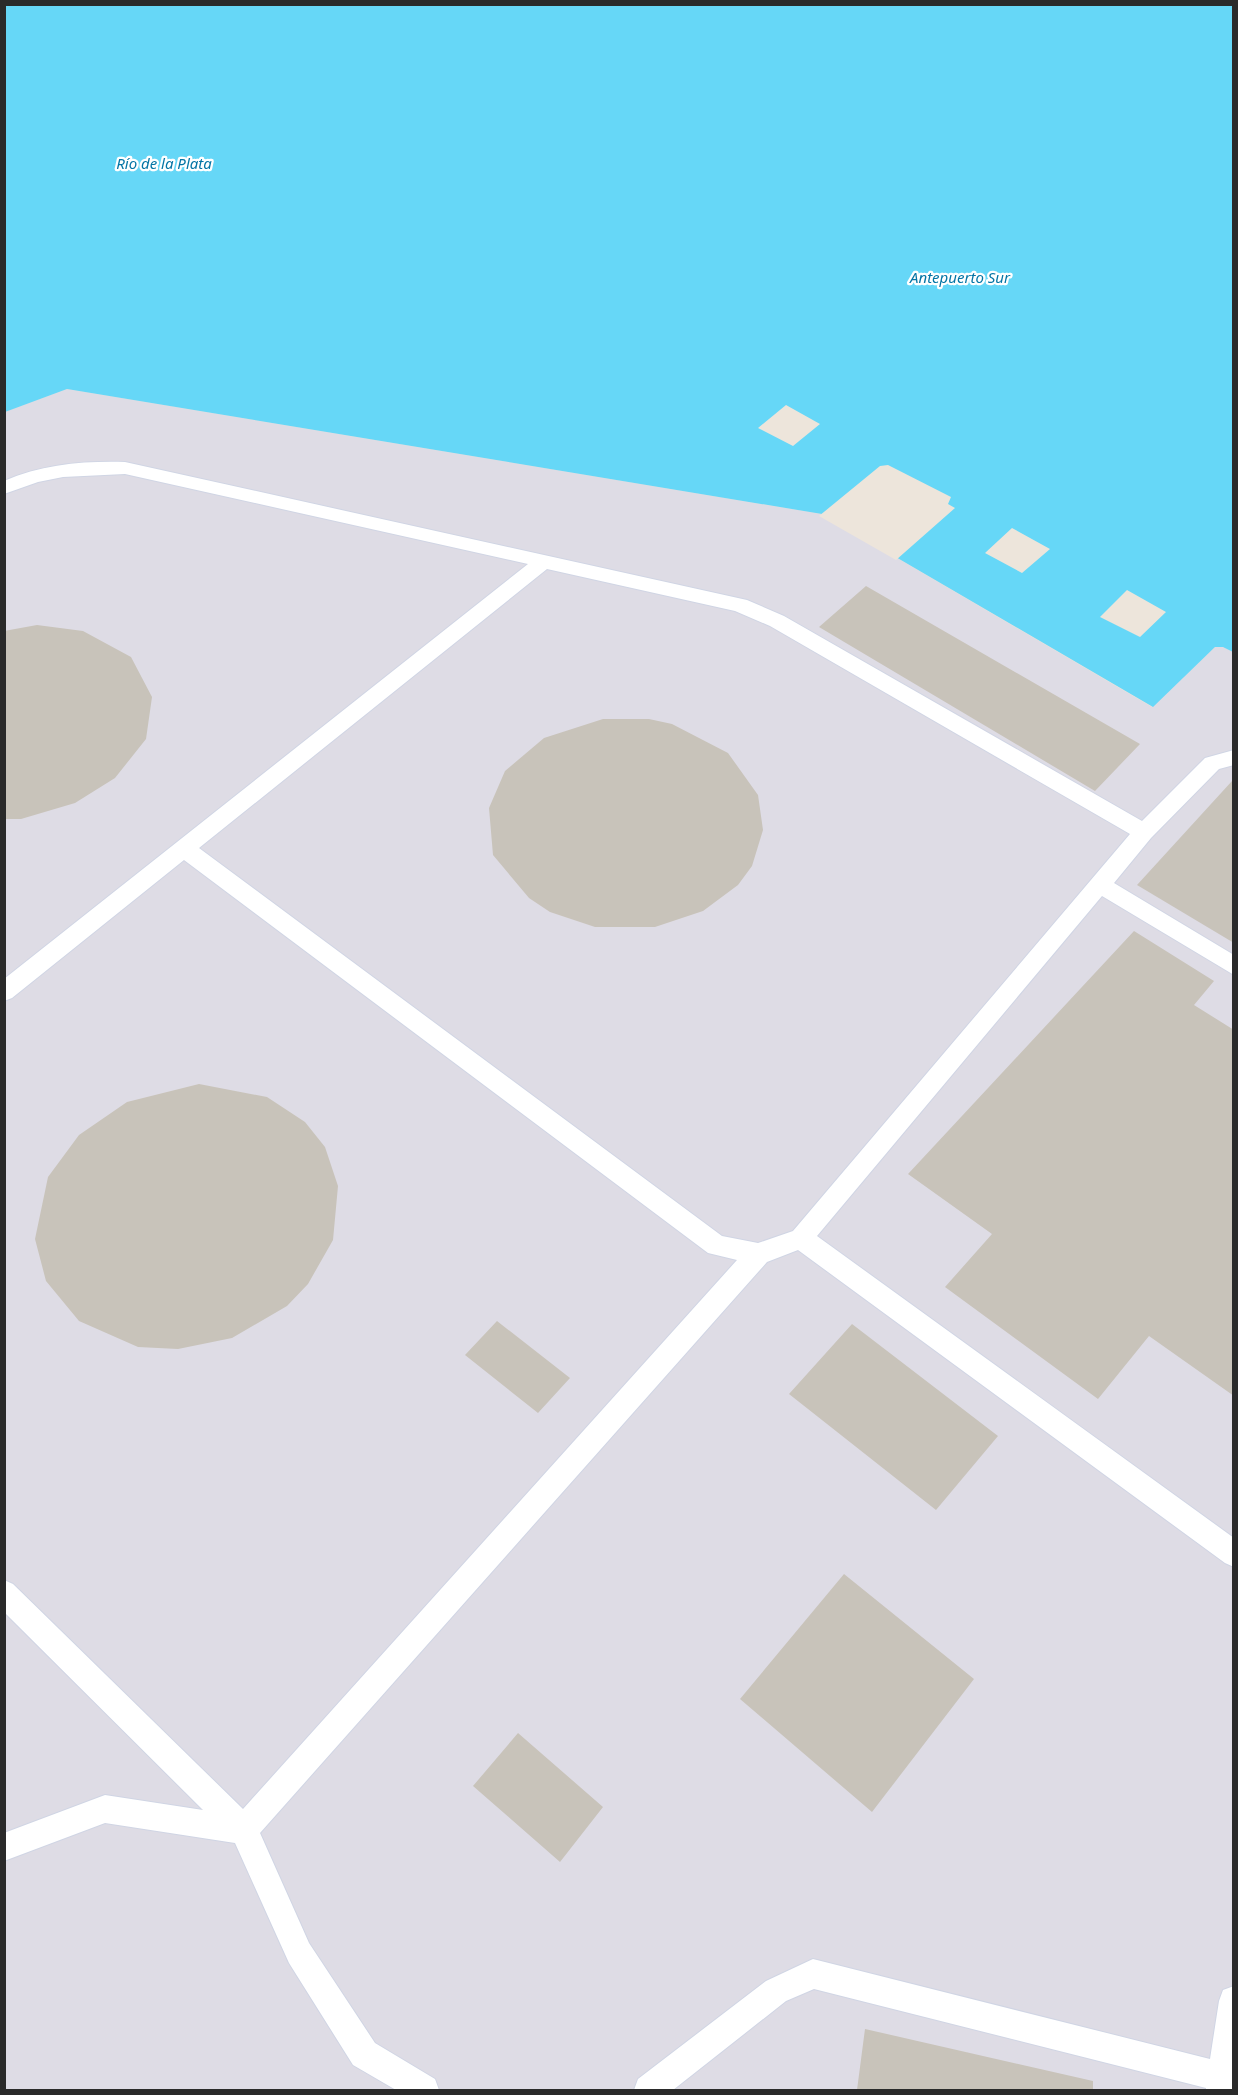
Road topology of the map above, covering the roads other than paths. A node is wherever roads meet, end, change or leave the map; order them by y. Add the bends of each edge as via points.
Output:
1 (4, 488) edge
2 (544, 561) junction
3 (1233, 757) edge
4 (1144, 832) junction
5 (184, 848) junction
6 (1099, 884) junction
7 (1233, 966) edge
8 (4, 992) edge
9 (801, 1238) junction
10 (758, 1254) junction
11 (1233, 1554) edge
12 (4, 1593) edge
13 (244, 1830) junction
14 (4, 1847) edge
15 (1233, 2001) edge
16 (1221, 2084) edge
17 (424, 2091) edge
18 (649, 2091) edge

1 - 2 lane via 27,477 74,467 125,468
2 - 4 lane via 740,605 777,621
2 - 5 lane
3 - 4 lane via 1212,763
4 - 6 lane
5 - 8 lane
5 - 10 lane via 716,1245
6 - 7 lane
6 - 9 lane
9 - 10 lane
9 - 11 lane
10 - 13 lane
12 - 13 lane
13 - 14 lane via 105,1809
13 - 17 lane via 299,1953 364,2054
15 - 16 lane
16 - 18 lane via 813,1974 776,1991

